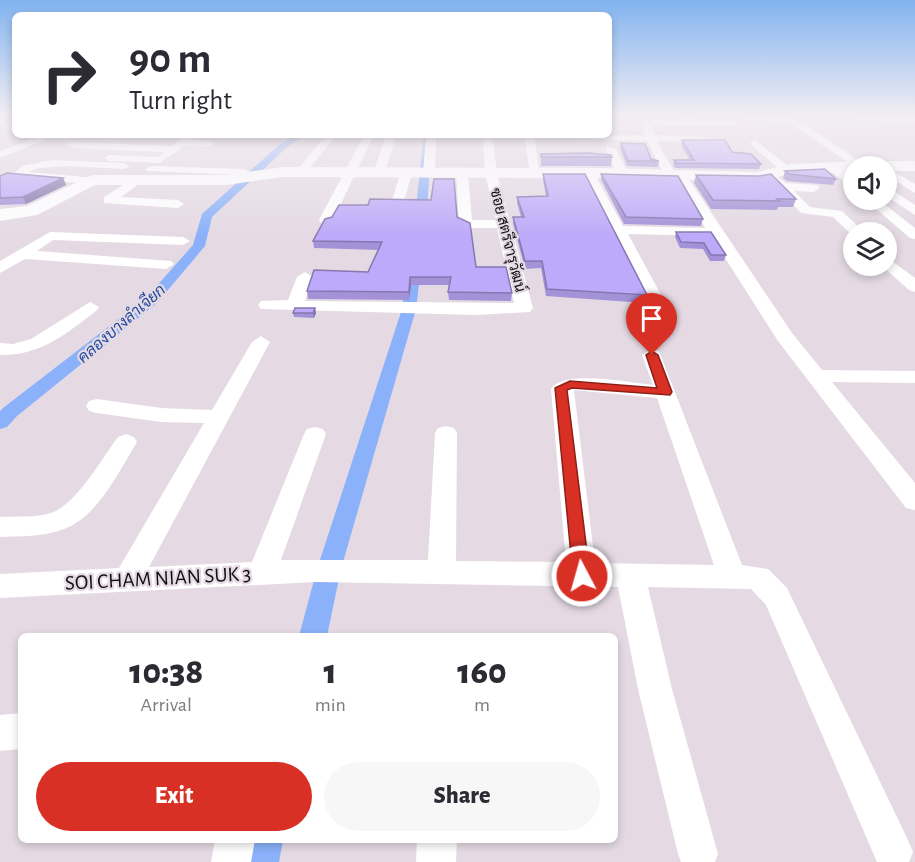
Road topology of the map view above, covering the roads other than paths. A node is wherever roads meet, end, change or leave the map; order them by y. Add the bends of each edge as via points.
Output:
1 (43, 156) edge
2 (144, 156) edge
3 (165, 156) edge
4 (314, 156) edge
5 (358, 156) edge
6 (384, 156) edge
7 (425, 156) edge
8 (485, 156) edge
9 (533, 156) edge
10 (614, 156) edge
11 (663, 156) edge
12 (771, 156) edge
13 (80, 157) joint
14 (139, 159) junction
15 (160, 160) junction
16 (837, 165) edge
17 (124, 166) dead end
18 (897, 166) edge
19 (915, 166) edge
20 (482, 170) junction
21 (787, 170) junction
22 (301, 172) junction
23 (350, 173) junction
24 (379, 173) junction
25 (421, 173) junction
26 (589, 173) junction
27 (622, 173) junction
28 (462, 174) junction
29 (536, 174) junction
30 (675, 174) junction
31 (771, 175) junction
32 (142, 176) junction
33 (897, 177) edge
34 (92, 180) junction
35 (784, 187) junction
36 (814, 188) edge
37 (915, 189) edge
38 (897, 198) edge
39 (398, 201) edge
40 (178, 204) dead end
41 (884, 210) edge
42 (915, 211) edge
43 (0, 216) edge
44 (326, 220) edge
45 (846, 222) edge
46 (504, 224) junction
47 (618, 230) junction
48 (915, 235) edge
49 (718, 237) junction
50 (183, 241) dead end
51 (21, 254) junction
52 (166, 264) dead end
53 (0, 268) edge
54 (897, 271) edge
55 (305, 277) dead end
56 (915, 287) edge
57 (267, 305) dead end
58 (90, 306) dead end
59 (295, 306) junction
60 (663, 315) dead end
61 (261, 342) dead end
62 (0, 349) edge
63 (652, 355) dead end
64 (816, 376) junction
65 (915, 377) edge
66 (665, 392) junction
67 (96, 406) dead end
68 (219, 417) junction
69 (446, 433) dead end
70 (315, 434) dead end
71 (126, 442) dead end
72 (915, 501) edge
73 (0, 527) edge
74 (262, 572) junction
75 (442, 573) junction
76 (732, 575) junction
77 (582, 576) junction
78 (631, 577) junction
79 (128, 579) junction
80 (0, 586) edge
81 (18, 731) edge
82 (0, 733) edge
83 (234, 843) edge
84 (437, 843) edge
85 (893, 852) dead end
86 (698, 854) dead end
87 (231, 862) edge
88 (436, 862) edge

1 - 13 street
2 - 14 street
3 - 15 street
4 - 22 street
5 - 23 street
6 - 24 street
7 - 25 street
8 - 20 street, ซอย สตรีจารุวัฒน์
9 - 29 street
10 - 27 street
11 - 30 street
12 - 21 street
13 - 14 street
14 - 15 street
15 - 32 street
16 - 21 street
17 - 34 street via 41,163 18,176
18 - 19 street
20 - 28 street
20 - 29 street
20 - 46 street, ซอย สตรีจารุวัฒน์
21 - 31 street
22 - 23 street
22 - 32 street
23 - 24 street
23 - 44 street
24 - 25 street
25 - 28 street
25 - 39 street
26 - 27 street
26 - 29 street
26 - 47 street
27 - 30 street
28 - 46 street via 466,224
30 - 31 street
30 - 49 street
31 - 35 street
32 - 34 street
32 - 40 street via 108,200
33 - 37 street
34 - 43 street via 31,211
35 - 36 street
35 - 45 street via 806,210 837,214
38 - 42 street
41 - 48 street
46 - 59 street, ซอย สตรีจารุวัฒน์ via 524,305 520,310
47 - 49 street
47 - 60 street
49 - 64 street
50 - 51 street via 55,235
51 - 52 street
51 - 53 street
54 - 56 street
55 - 59 street
57 - 59 street
58 - 62 street via 33,347 21,351
61 - 68 street
63 - 66 street
64 - 65 street
64 - 72 street
66 - 76 street
66 - 77 street via 570,384 561,388
67 - 68 street via 160,415
68 - 79 street
69 - 75 street
70 - 74 street
71 - 73 street via 70,514 48,524
74 - 75 street, SOI CHAM NIAN SUK 3
74 - 79 street, SOI CHAM NIAN SUK 3
75 - 77 street, SOI CHAM NIAN SUK 3
76 - 78 street, SOI CHAM NIAN SUK 3
76 - 85 street, SOI CHAM NIAN SUK 3 via 758,578 777,597
77 - 78 street, SOI CHAM NIAN SUK 3
78 - 86 street via 655,689
79 - 80 street, SOI CHAM NIAN SUK 3
81 - 82 street
83 - 87 street
84 - 88 street

